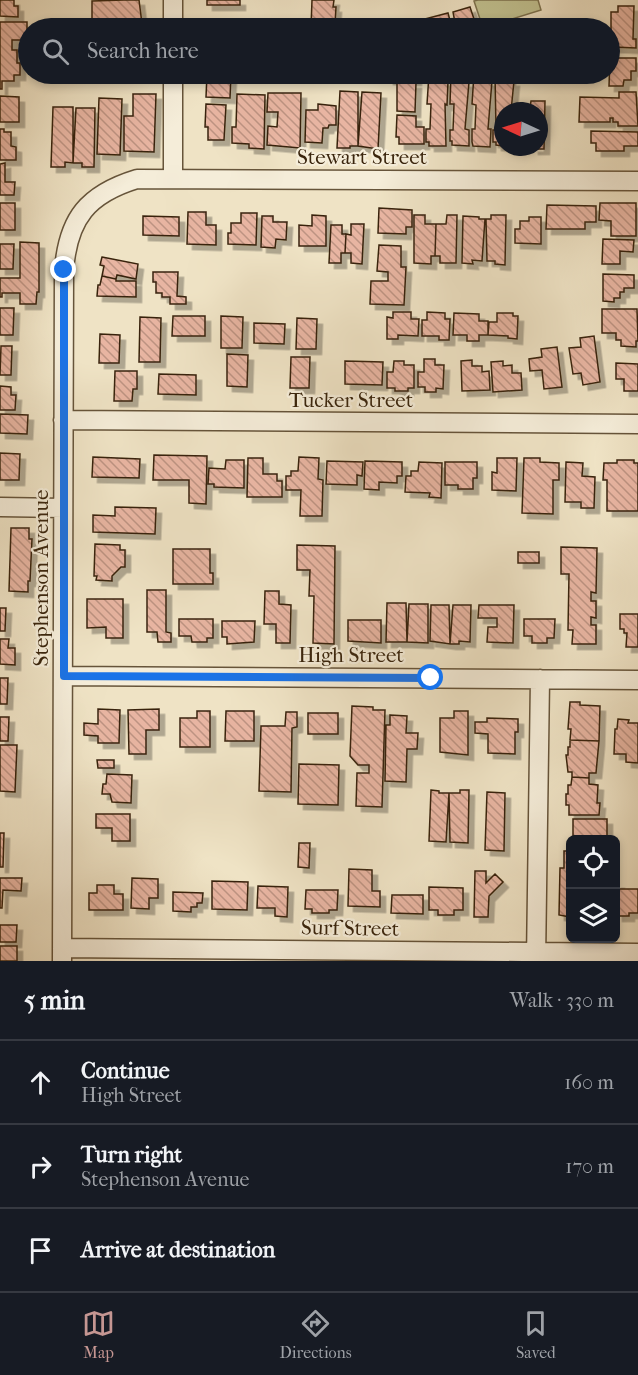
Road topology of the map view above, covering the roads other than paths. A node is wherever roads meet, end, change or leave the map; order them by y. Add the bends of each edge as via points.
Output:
1 (173, 0) edge
2 (173, 18) edge
3 (173, 84) edge
4 (173, 179) junction
5 (638, 181) edge
6 (92, 203) joint
7 (63, 420) junction
8 (638, 424) edge
9 (0, 507) edge
10 (63, 508) junction
11 (64, 676) junction
12 (540, 679) junction
13 (638, 680) edge
14 (638, 953) edge
15 (62, 954) edge
16 (536, 957) edge

1 - 2 street
3 - 4 street
4 - 5 street, Stewart Street
4 - 6 street, Stewart Street via 137,179 112,187
6 - 7 street, Stephenson Avenue via 76,222 66,254
7 - 8 street, Tucker Street
7 - 10 street, Stephenson Avenue
9 - 10 street
10 - 11 street, Stephenson Avenue
11 - 12 street, High Street
11 - 15 street, Stephenson Avenue
12 - 13 street, High Street
12 - 16 street
14 - 16 street, Surf Street
15 - 16 street, Surf Street

